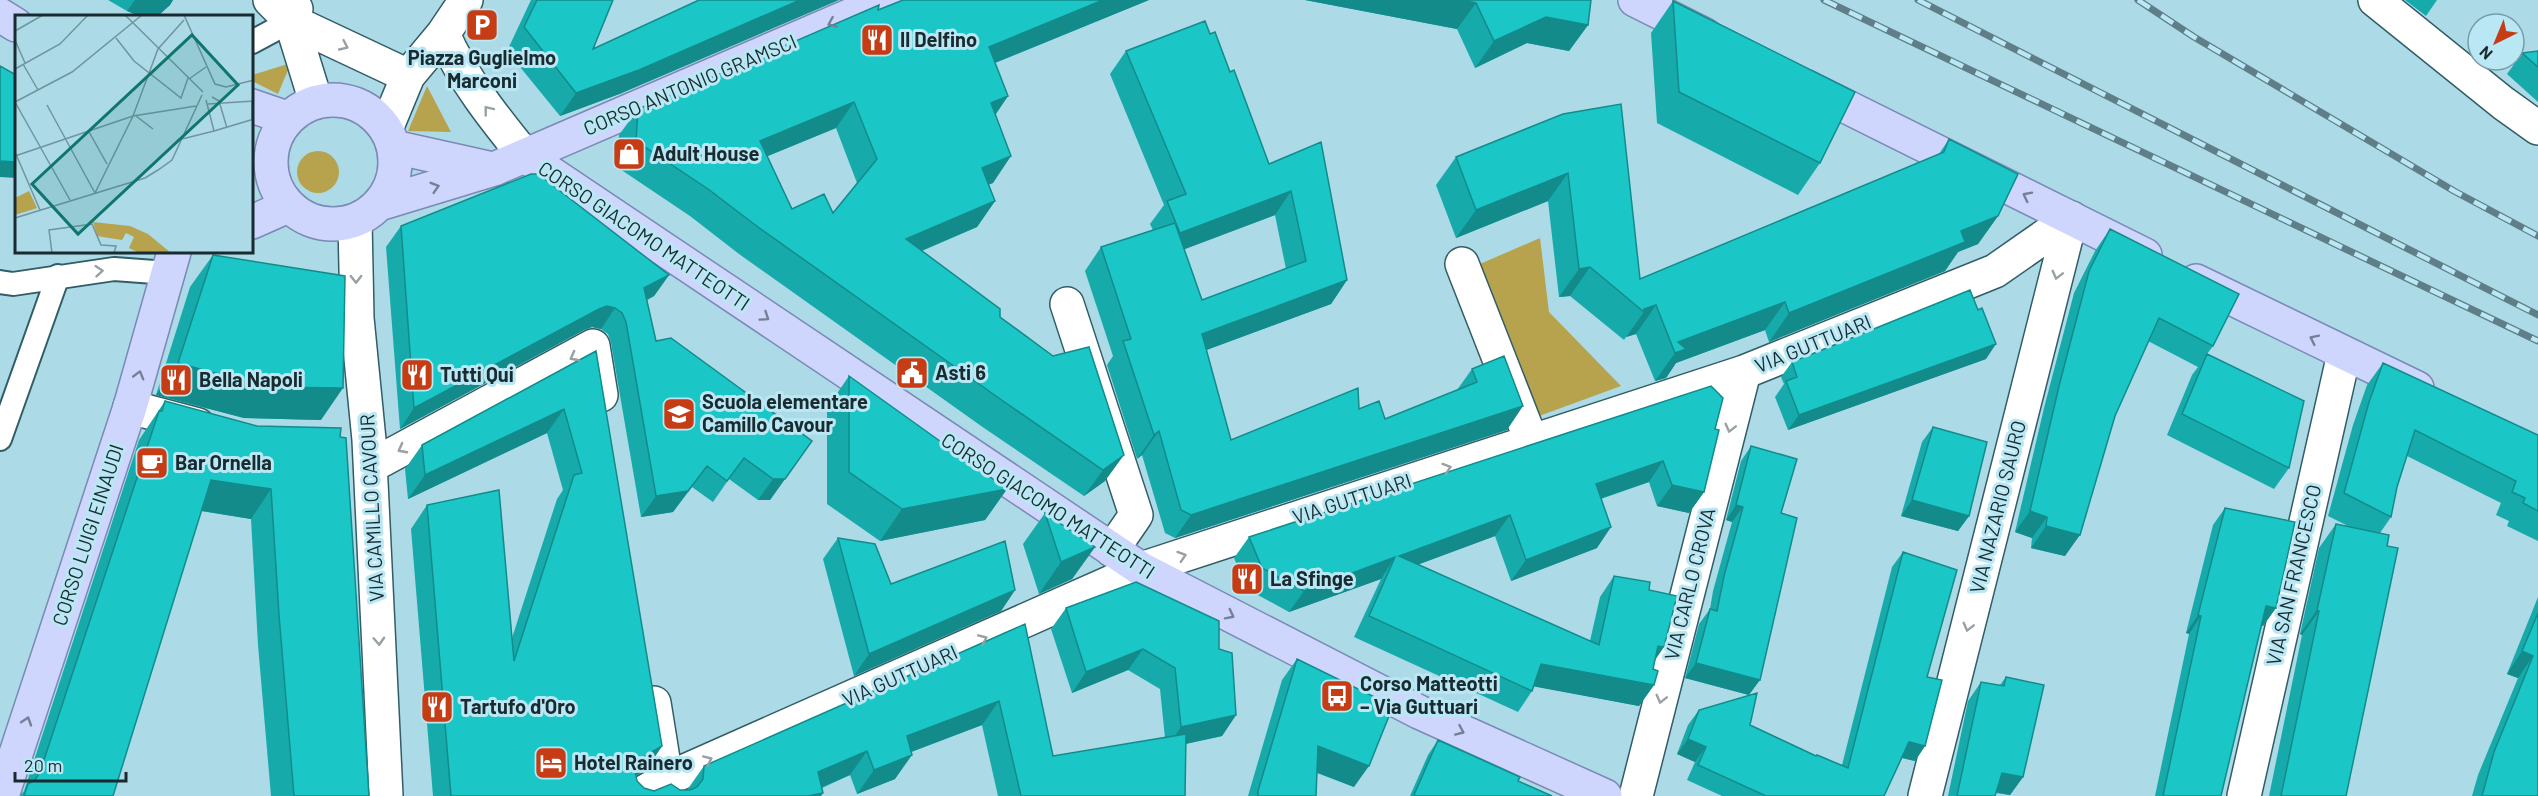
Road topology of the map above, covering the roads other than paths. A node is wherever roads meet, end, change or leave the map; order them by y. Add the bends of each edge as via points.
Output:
1 (466, 0) edge
2 (886, 0) edge
3 (1635, 0) edge
4 (2375, 0) edge
5 (287, 7) edge
6 (0, 15) edge
7 (15, 23) edge
8 (443, 34) junction
9 (254, 40) edge
10 (1736, 51) edge
11 (1776, 71) edge
12 (408, 76) junction
13 (316, 102) junction
14 (254, 107) edge
15 (287, 118) junction
16 (2538, 128) edge
17 (390, 138) junction
18 (525, 156) junction
19 (494, 169) junction
20 (288, 206) junction
21 (367, 212) junction
22 (2071, 218) junction
23 (254, 221) edge
24 (190, 254) edge
25 (171, 262) edge
26 (1462, 264) dead end
27 (58, 276) junction
28 (0, 282) edge
29 (1067, 304) dead end
30 (2344, 354) junction
31 (1744, 372) junction
32 (2441, 400) edge
33 (130, 407) junction
34 (606, 426) edge
35 (230, 434) edge
36 (0, 439) edge
37 (334, 439) edge
38 (1530, 440) junction
39 (370, 453) junction
40 (1112, 550) junction
41 (1141, 569) junction
42 (648, 669) edge
43 (668, 787) edge
44 (2, 796) edge
45 (386, 796) edge
46 (637, 796) edge
47 (1605, 796) edge
48 (1636, 796) edge
49 (1925, 796) edge
50 (2244, 796) edge

1 - 8 street
2 -> 18 main road, CORSO ANTONIO GRAMSCI
3 - 10 main road
4 - 16 street
5 - 9 lane
5 -> 12 street
5 - 13 street
6 - 7 main road
8 - 12 street
18 -> 8 street via 483,104
22 -> 11 main road
12 - 17 street
13 - 15 main road
13 - 17 main road via 336,99 355,103 373,114
14 - 15 main road
15 - 20 main road via 276,134 271,172
17 - 19 main road
17 - 21 main road via 395,168 390,187
18 - 19 main road, CORSO ANTONIO GRAMSCI
18 -> 40 main road, CORSO GIACOMO MATTEOTTI
21 -> 19 main road, CORSO ANTONIO GRAMSCI
20 - 21 main road via 319,223 337,224
20 - 23 main road
21 -> 39 street, VIA CAMILLO CAVOUR via 357,318
30 -> 22 main road
22 - 31 street, VIA GUTTUARI via 1995,271
22 -> 49 street, VIA NAZARIO SAURO
24 - 25 main road
27 -> 25 lane
33 -> 25 main road, CORSO LUIGI EINAUDI
26 - 38 street
27 - 28 lane via 13,284
27 - 36 lane
29 - 40 street via 1136,515
30 - 32 main road
30 - 50 street, VIA SAN FRANCESCO
31 - 38 street, VIA GUTTUARI
31 -> 48 street, VIA CARLO CROVA
33 - 35 street
44 -> 33 main road, CORSO LUIGI EINAUDI
34 -> 39 street via 593,346
37 - 39 street
41 -> 38 street, VIA GUTTUARI
39 -> 45 street, VIA CAMILLO CAVOUR
40 - 41 main road, CORSO GIACOMO MATTEOTTI
43 -> 41 street, VIA GUTTUARI
41 -> 47 main road, CORSO GIACOMO MATTEOTTI via 1419,712
42 - 43 street
43 - 46 street, VIA GUTTUARI

